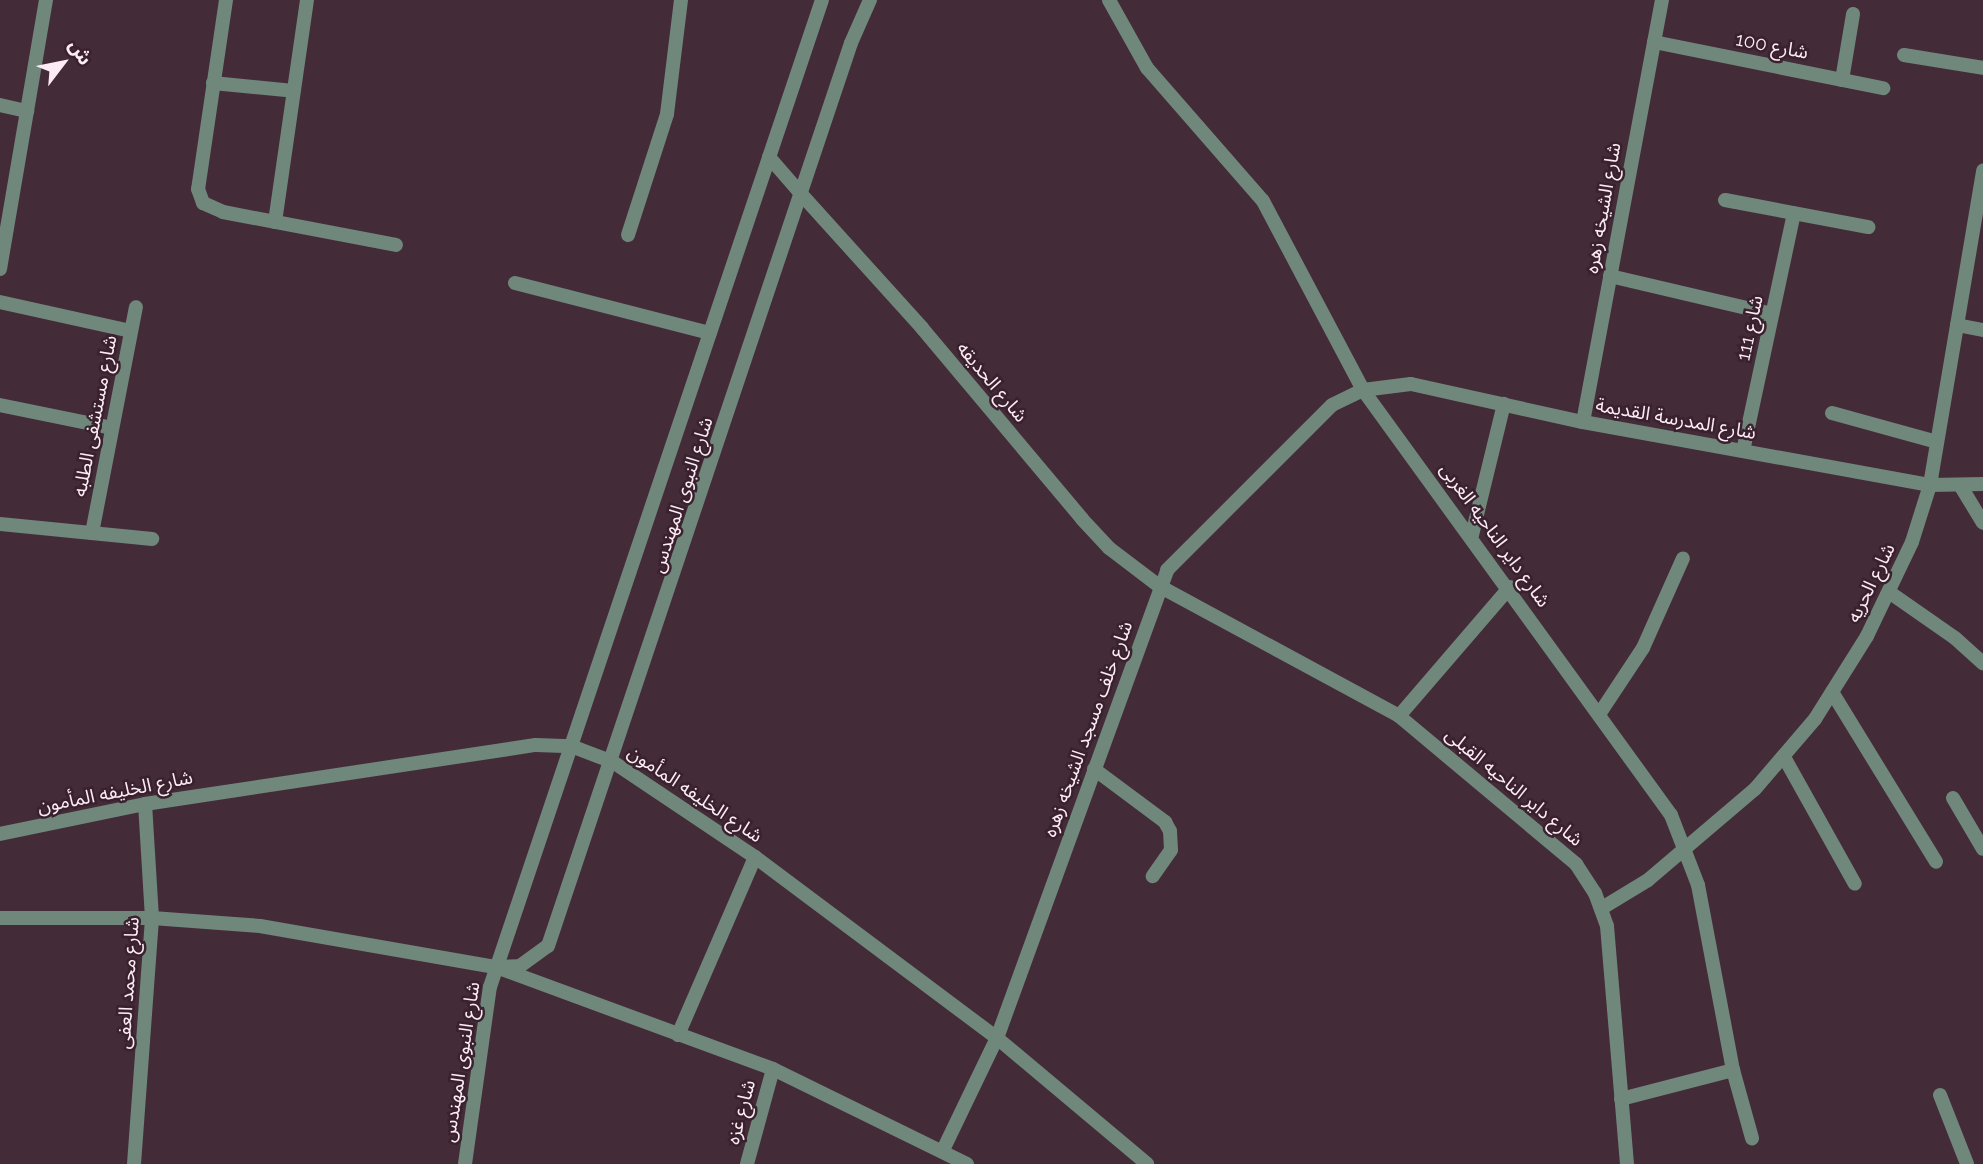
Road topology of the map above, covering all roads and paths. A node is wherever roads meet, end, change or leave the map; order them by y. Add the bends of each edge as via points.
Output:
1 (46, 0) edge
2 (226, 0) edge
3 (307, 0) edge
4 (681, 0) edge
5 (822, 0) edge
6 (870, 0) edge
7 (1109, 0) edge
8 (1661, 0) edge
9 (1853, 14) dead end
10 (1654, 42) junction
11 (1904, 55) dead end
12 (1983, 68) edge
13 (1842, 80) junction
14 (213, 83) junction
15 (1883, 88) dead end
16 (294, 91) junction
17 (0, 105) edge
18 (27, 111) junction
19 (769, 157) junction
20 (1983, 170) edge
21 (802, 195) junction
22 (1725, 200) dead end
23 (1794, 213) junction
24 (275, 222) junction
25 (1868, 227) dead end
26 (628, 235) dead end
27 (396, 244) dead end
28 (0, 269) edge
29 (1611, 276) junction
30 (514, 283) dead end
31 (0, 302) edge
32 (136, 307) dead end
33 (1772, 314) junction
34 (1957, 326) junction
35 (1983, 330) edge
36 (131, 331) junction
37 (710, 333) junction
38 (1363, 390) junction
39 (1504, 404) junction
40 (0, 405) edge
41 (1832, 414) dead end
42 (1583, 422) junction
43 (112, 428) junction
44 (1937, 442) junction
45 (1743, 451) junction
46 (1983, 484) edge
47 (1930, 485) junction
48 (1960, 485) junction
49 (1983, 523) edge
50 (0, 524) edge
51 (92, 533) junction
52 (1472, 536) junction
53 (152, 539) dead end
54 (1683, 558) dead end
55 (1159, 586) junction
56 (1510, 587) junction
57 (1889, 592) junction
58 (1983, 663) edge
59 (1832, 692) junction
60 (1600, 713) junction
61 (1399, 716) junction
62 (571, 746) junction
63 (1784, 757) junction
64 (613, 762) junction
65 (1094, 769) junction
66 (1953, 798) dead end
67 (145, 804) junction
68 (0, 834) edge
69 (1685, 847) junction
70 (1983, 849) edge
71 (755, 857) junction
72 (1936, 862) dead end
73 (1153, 876) dead end
74 (1855, 884) dead end
75 (1602, 908) junction
76 (0, 918) edge
77 (152, 918) junction
78 (496, 967) junction
79 (678, 1035) junction
80 (997, 1038) junction
81 (773, 1069) junction
82 (1733, 1070) junction
83 (1940, 1095) dead end
84 (1621, 1099) junction
85 (1752, 1138) dead end
86 (943, 1150) junction
87 (134, 1164) edge
88 (465, 1164) edge
89 (747, 1164) edge
90 (967, 1164) edge
91 (1147, 1164) edge
92 (1627, 1164) edge
93 (1967, 1164) edge

1 - 18 street
2 - 14 street
3 - 16 street
4 - 26 street via 667,114
5 - 19 street, شارع النبوى المهندس
6 - 21 street, شارع النبوى المهندس via 851,43
7 - 38 street, شارع داير الناحيه الغربى via 1147,68 1263,201
8 - 10 street, شارع الشيخه زهره
9 - 13 street
10 - 13 street, شارع 100
10 - 29 street, شارع الشيخه زهره
11 - 12 street
13 - 15 street, شارع 100
14 - 16 street
14 - 24 street via 200,196 212,209
16 - 24 street
17 - 18 street
18 - 28 street
19 - 21 street, شارع الحديقه
19 - 37 street, شارع النبوى المهندس
20 - 34 street, شارع الحريه
21 - 55 street, شارع الحديقه via 922,328 1082,519
21 - 64 street, شارع النبوى المهندس
22 - 23 street
23 - 25 street
23 - 33 street, شارع 111
24 - 27 street
29 - 33 street
29 - 42 street, شارع الشيخه زهره
30 - 37 street
31 - 36 street
32 - 36 street, شارع مستشفى الطلبه
33 - 45 street, شارع 111
34 - 35 street
34 - 44 street, شارع الحريه
36 - 43 street, شارع مستشفى الطلبه
37 - 62 street, شارع النبوى المهندس
38 - 39 street, شارع المدرسة القديمة via 1411,384
38 - 52 street, شارع داير الناحيه الغربى
38 - 55 street, شارع خلف مسجد الشيخه زهره via 1318,416 1180,554
39 - 42 street, شارع المدرسة القديمة
39 - 52 street
40 - 43 street
41 - 44 street
42 - 45 street, شارع المدرسة القديمة
43 - 51 street, شارع مستشفى الطلبه
44 - 47 street, شارع الحريه
45 - 47 street, شارع المدرسة القديمة
46 - 48 street, شارع المدرسة القديمة
47 - 48 street, شارع المدرسة القديمة
47 - 57 street, شارع الحريه via 1912,542
48 - 49 street
50 - 51 street
51 - 53 street
52 - 56 street, شارع داير الناحيه الغربى
54 - 60 street via 1643,648
55 - 61 street, شارع داير الناحيه القبلى
55 - 65 street, شارع خلف مسجد الشيخه زهره
56 - 60 street, شارع داير الناحيه الغربى
56 - 61 street
57 - 58 street
57 - 59 street, شارع الحريه
59 - 63 street, شارع الحريه
59 - 72 street
60 - 69 street, شارع داير الناحيه الغربى via 1653,786
61 - 75 street, شارع داير الناحيه القبلى via 1576,864
62 - 64 street, شارع الخليفه المأمون
62 - 67 street, شارع الخليفه المأمون via 536,745
62 - 78 street, شارع النبوى المهندس
63 - 69 street, شارع الحريه via 1724,819
63 - 74 street
64 - 71 street, شارع الخليفه المأمون
64 - 78 street, شارع النبوى المهندس via 548,946 520,966
65 - 73 street via 1165,822 1171,850
65 - 80 street, شارع خلف مسجد الشيخه زهره
66 - 70 street
67 - 68 street, شارع الخليفه المأمون
67 - 77 street, شارع محمد العفى
69 - 75 street, شارع الحريه via 1648,880
69 - 82 street, شارع داير الناحيه الغربى via 1698,885
71 - 79 street
71 - 80 street, شارع الخليفه المأمون
75 - 84 street, شارع داير الناحيه القبلى via 1610,945
76 - 77 street
77 - 78 street via 260,926
77 - 87 street, شارع محمد العفى
78 - 79 street
78 - 88 street, شارع النبوى المهندس via 485,1007
79 - 81 street
80 - 86 street, شارع خلف مسجد الشيخه زهره
80 - 91 street, شارع الخليفه المأمون
81 - 86 street
81 - 89 street, شارع غزه
82 - 84 street
82 - 85 street, شارع داير الناحيه الغربى
83 - 93 street
84 - 92 street, شارع داير الناحيه القبلى
86 - 90 street

